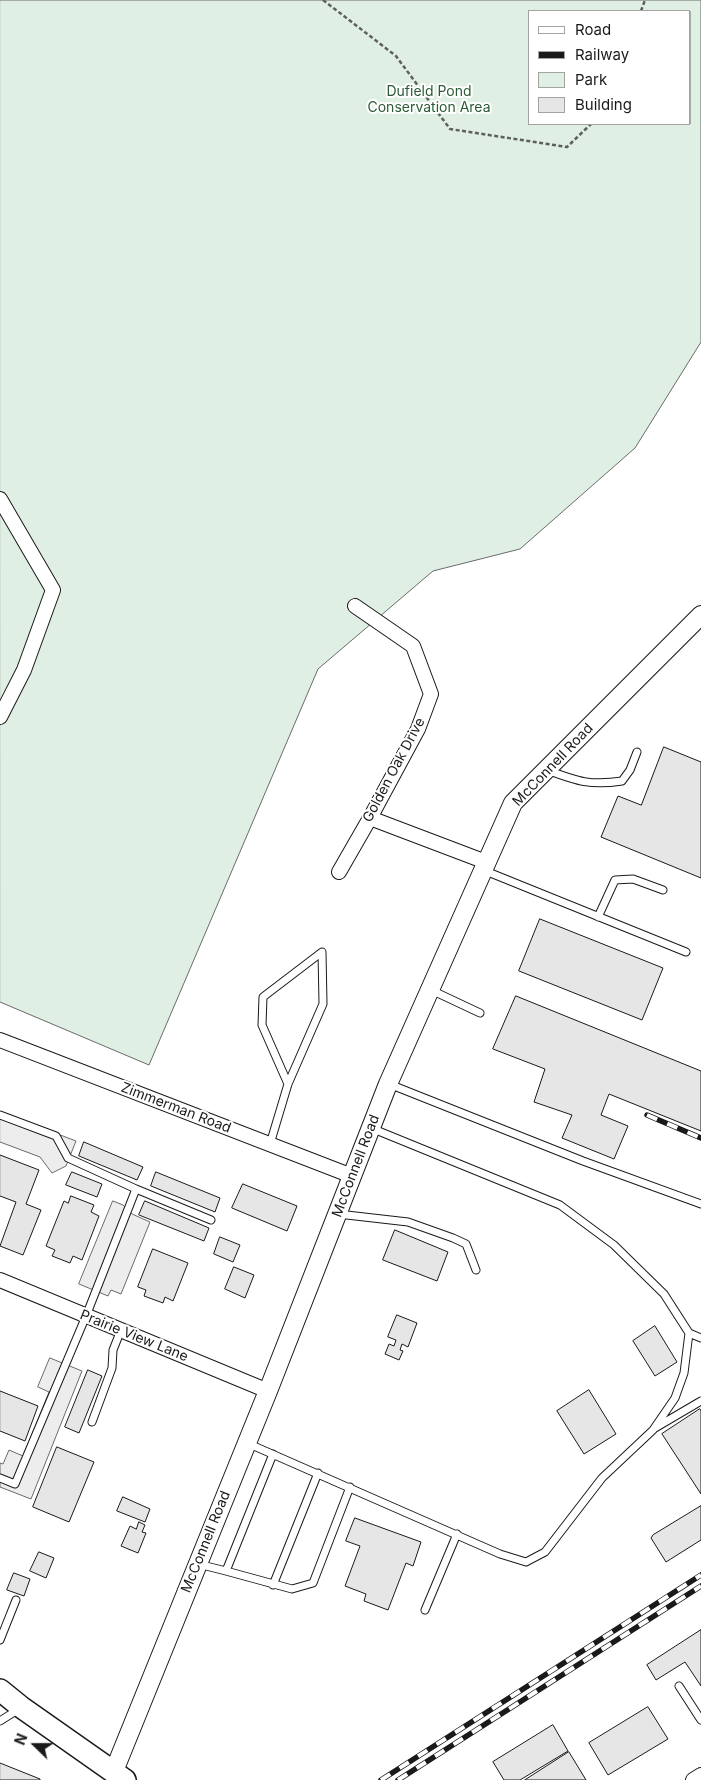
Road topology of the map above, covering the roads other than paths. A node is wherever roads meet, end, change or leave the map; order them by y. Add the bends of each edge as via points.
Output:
1 (0, 499) edge
2 (355, 606) dead end
3 (701, 615) edge
4 (0, 717) edge
5 (636, 752) dead end
6 (547, 770) junction
7 (370, 818) junction
8 (484, 866) junction
9 (338, 872) dead end
10 (663, 890) dead end
11 (598, 917) junction
12 (686, 952) dead end
13 (431, 990) junction
14 (480, 1013) dead end
15 (0, 1040) edge
16 (288, 1084) junction
17 (388, 1084) junction
18 (0, 1114) edge
19 (371, 1128) junction
20 (270, 1144) junction
21 (352, 1176) junction
22 (136, 1189) junction
23 (701, 1204) edge
24 (337, 1214) junction
25 (211, 1220) dead end
26 (476, 1270) dead end
27 (0, 1280) edge
28 (86, 1316) junction
29 (121, 1330) junction
30 (689, 1333) junction
31 (701, 1338) edge
32 (268, 1391) junction
33 (701, 1401) edge
34 (92, 1422) dead end
35 (652, 1430) junction
36 (247, 1442) junction
37 (273, 1454) junction
38 (318, 1472) junction
39 (0, 1478) edge
40 (350, 1487) junction
41 (457, 1534) junction
42 (197, 1564) junction
43 (226, 1571) junction
44 (273, 1585) junction
45 (16, 1600) dead end
46 (424, 1610) dead end
47 (0, 1640) edge
48 (679, 1686) dead end
49 (0, 1690) edge
50 (22, 1707) junction
51 (701, 1720) edge
52 (0, 1721) edge
53 (116, 1777) edge

1 - 4 street via 53,590 24,670
2 - 7 street, Golden Oak Drive via 413,646 431,694 418,729
3 - 6 street, McConnell Road
5 - 6 lane via 622,781 583,783
6 - 8 street, McConnell Road via 513,803
7 - 8 street
7 - 9 street, Golden Oak Drive
8 - 11 lane
8 - 13 street, McConnell Road
10 - 11 lane via 634,879 615,880
11 - 12 lane
13 - 14 lane
13 - 17 street, McConnell Road
15 - 20 street, Zimmerman Road
16 - 16 lane via 323,1004 322,952 263,998 262,1025
16 - 20 lane
17 - 19 street, McConnell Road
17 - 23 lane
18 - 22 lane via 56,1136 68,1158
19 - 21 street, McConnell Road
19 - 30 lane via 560,1205 614,1245 664,1294
20 - 21 street, Zimmerman Road
21 - 24 street, McConnell Road
22 - 25 lane
22 - 28 lane
24 - 26 lane via 408,1222 453,1238 466,1244
24 - 32 street, McConnell Road
27 - 28 street, Prairie View Lane
28 - 29 street, Prairie View Lane
28 - 39 lane via 15,1484
29 - 32 street, Prairie View Lane
29 - 34 lane via 113,1350 112,1368
30 - 31 lane
30 - 35 lane via 684,1373 675,1398
32 - 36 street, McConnell Road
33 - 35 lane
35 - 41 lane via 602,1478 545,1552 526,1562
36 - 37 lane
36 - 42 street, McConnell Road
37 - 38 lane
37 - 43 lane
38 - 40 lane
38 - 44 lane
40 - 41 lane
40 - 44 lane via 313,1583 292,1589
41 - 46 lane
42 - 43 lane
42 - 53 street, McConnell Road
43 - 44 lane
45 - 47 lane
48 - 51 lane
49 - 50 main road
50 - 52 lane
50 - 53 main road

